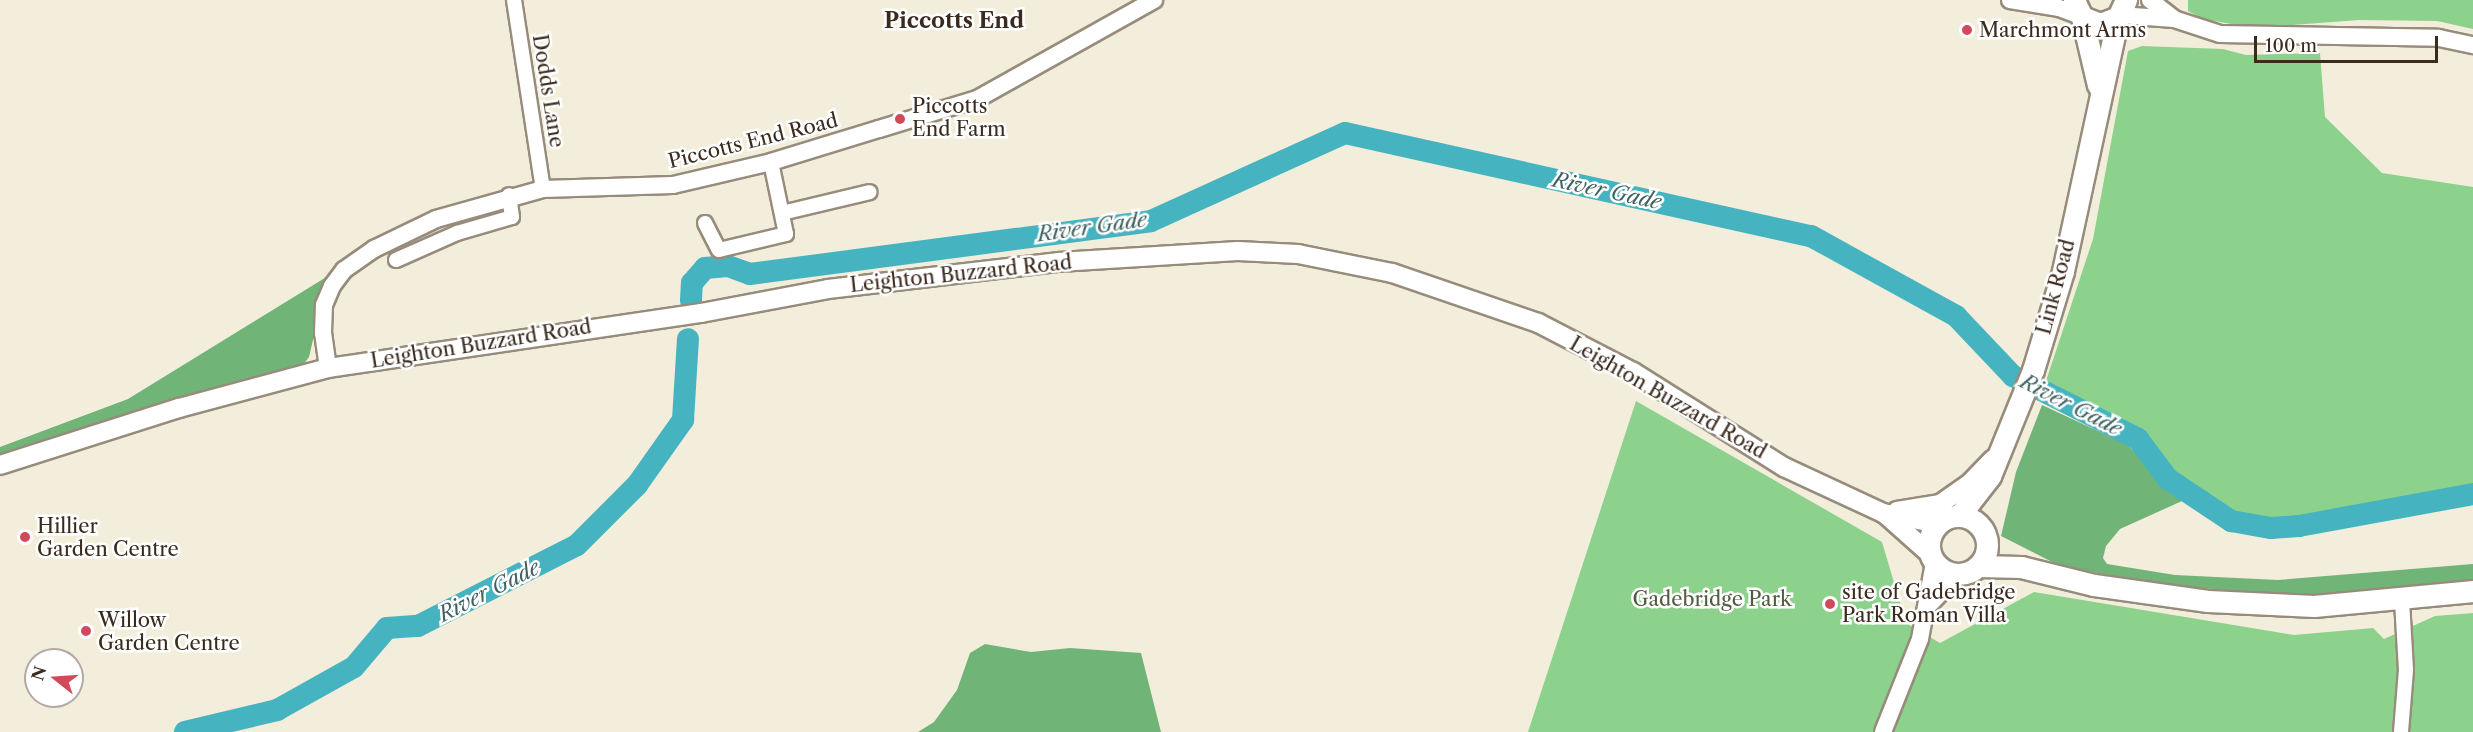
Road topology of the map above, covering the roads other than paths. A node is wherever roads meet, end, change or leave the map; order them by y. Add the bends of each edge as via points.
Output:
1 (514, 0) edge
2 (1154, 0) edge
3 (2010, 0) edge
4 (2150, 0) edge
5 (2041, 2) edge
6 (2079, 11) edge
7 (2122, 11) edge
8 (2174, 19) junction
9 (2473, 45) edge
10 (2099, 91) junction
11 (771, 162) junction
12 (543, 189) junction
13 (870, 192) dead end
14 (509, 195) junction
15 (782, 213) junction
16 (705, 223) dead end
17 (396, 260) dead end
18 (328, 368) junction
19 (2003, 448) junction
20 (0, 465) edge
21 (1990, 476) junction
22 (1883, 513) junction
23 (1959, 516) junction
24 (1938, 524) junction
25 (1985, 536) junction
26 (1932, 558) junction
27 (1979, 566) junction
28 (2021, 567) junction
29 (1958, 575) junction
30 (2473, 591) edge
31 (2402, 600) junction
32 (1930, 604) junction
33 (1883, 732) edge
34 (2401, 732) edge

1 - 12 street, Dodds Lane
2 - 11 street, Piccotts End Road via 977,99
3 - 5 street
4 - 8 street
5 - 6 street
6 - 7 main road via 2100,24
6 - 10 main road, Link Road
7 - 8 street
7 - 10 main road, Link Road
8 - 9 street via 2220,34 2439,38
10 - 19 main road, Link Road via 2063,271 2034,370
11 - 12 street, Piccotts End Road via 673,185
11 - 15 street
12 - 14 street, Piccotts End Road
13 - 15 street
14 - 17 street via 512,217 457,233
14 - 18 street, Piccotts End Road via 436,219 374,249 344,270 324,305 322,333
15 - 16 street via 786,234 719,250
18 - 20 main road, Leighton Buzzard Road via 167,411
18 - 22 main road, Leighton Buzzard Road via 701,313 828,289 1149,254 1298,254 1392,273 1538,323 1633,372 1784,467
19 - 21 main road, Link Road
19 - 22 main road via 1970,483 1940,504
21 - 23 main road, Link Road
21 - 25 main road, Link Road
22 - 24 main road, Leighton Buzzard Road
22 - 26 main road, Leighton Buzzard Road
23 - 24 main road
23 - 25 main road via 1968,518
24 - 26 main road via 1929,542
25 - 27 main road via 1985,556
25 - 28 main road
26 - 29 main road via 1943,571
26 - 32 street
27 - 28 main road
27 - 29 main road
28 - 31 main road via 2094,585 2208,601 2314,606
29 - 32 street
30 - 31 main road
31 - 34 street via 2406,670
32 - 33 street

